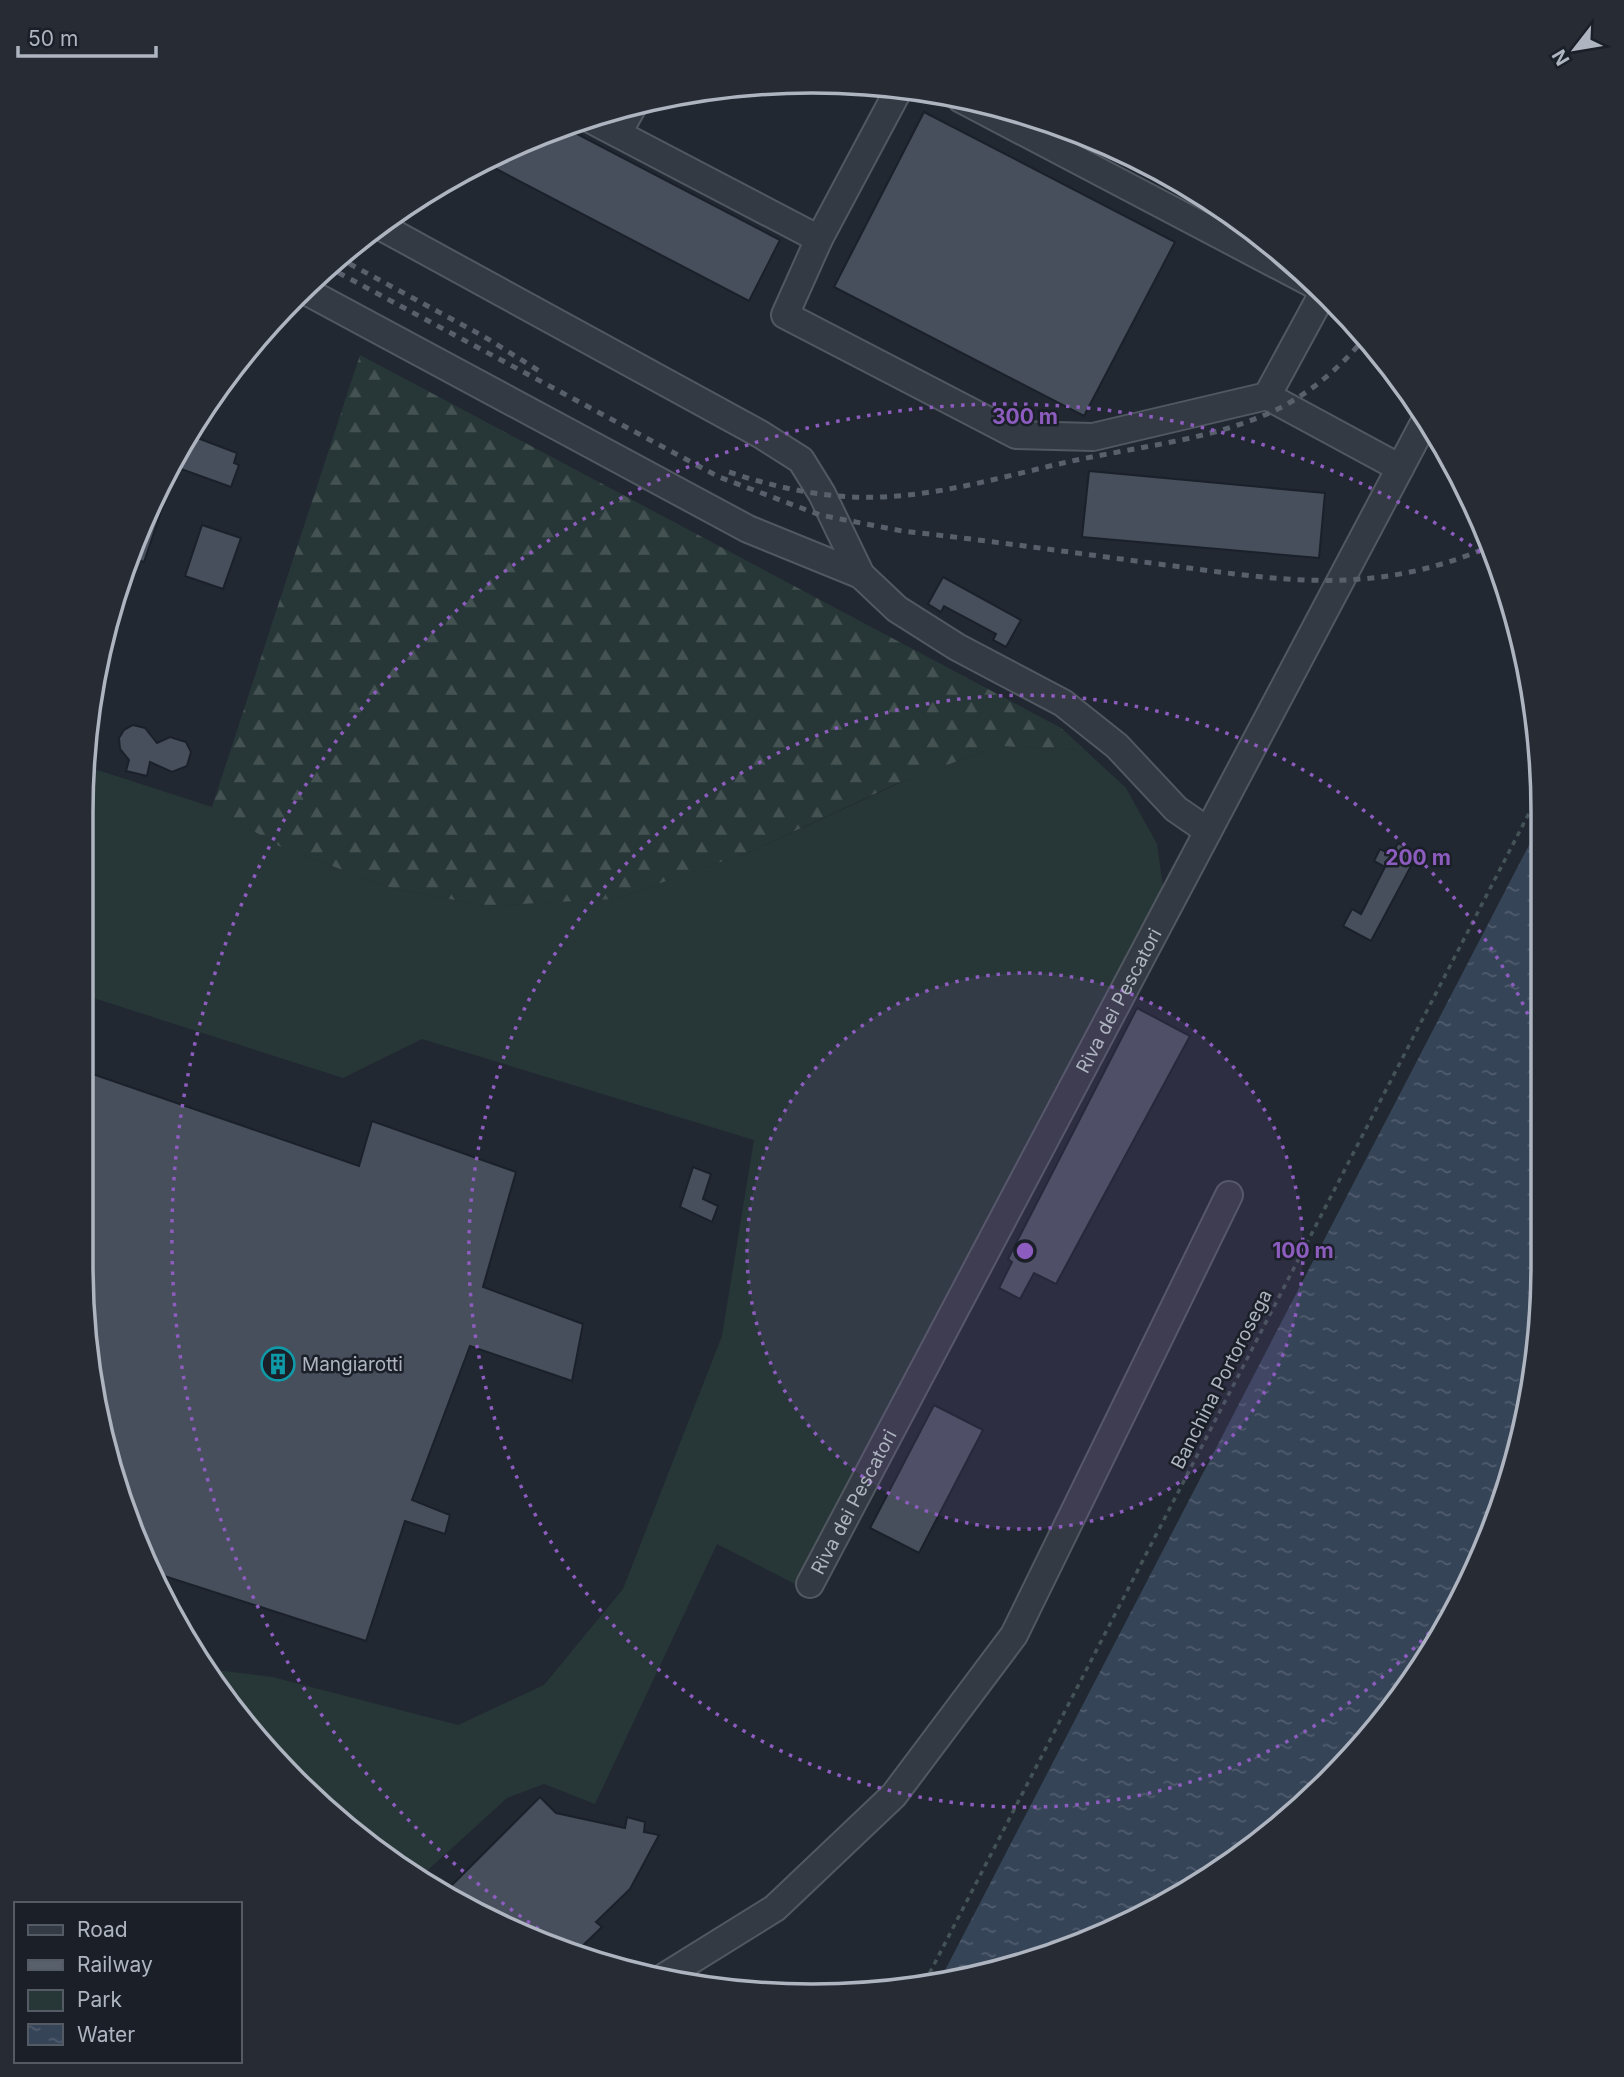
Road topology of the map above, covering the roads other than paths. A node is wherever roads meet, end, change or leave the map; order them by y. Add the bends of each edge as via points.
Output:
1 (894, 98) edge
2 (627, 117) edge
3 (601, 125) edge
4 (1026, 126) edge
5 (618, 133) junction
6 (389, 231) edge
7 (819, 239) junction
8 (1279, 265) edge
9 (312, 294) edge
10 (1319, 301) edge
11 (1267, 396) junction
12 (1421, 429) edge
13 (1400, 468) junction
14 (861, 575) junction
15 (1208, 831) junction
16 (1229, 1195) dead end
17 (810, 1584) dead end
18 (675, 1970) edge

1 - 7 lane
2 - 5 lane
3 - 5 lane
4 - 8 lane
5 - 7 lane
6 - 14 lane via 802,460
7 - 11 lane via 785,315 1016,435 1093,437
9 - 14 lane via 748,529
10 - 11 lane
11 - 13 lane
12 - 13 lane, Riva dei Pescatori
13 - 15 lane, Riva dei Pescatori
14 - 15 lane via 897,609 957,647 1063,703 1117,747 1176,809
15 - 17 lane, Riva dei Pescatori
16 - 18 lane via 1014,1635 894,1795 775,1908

